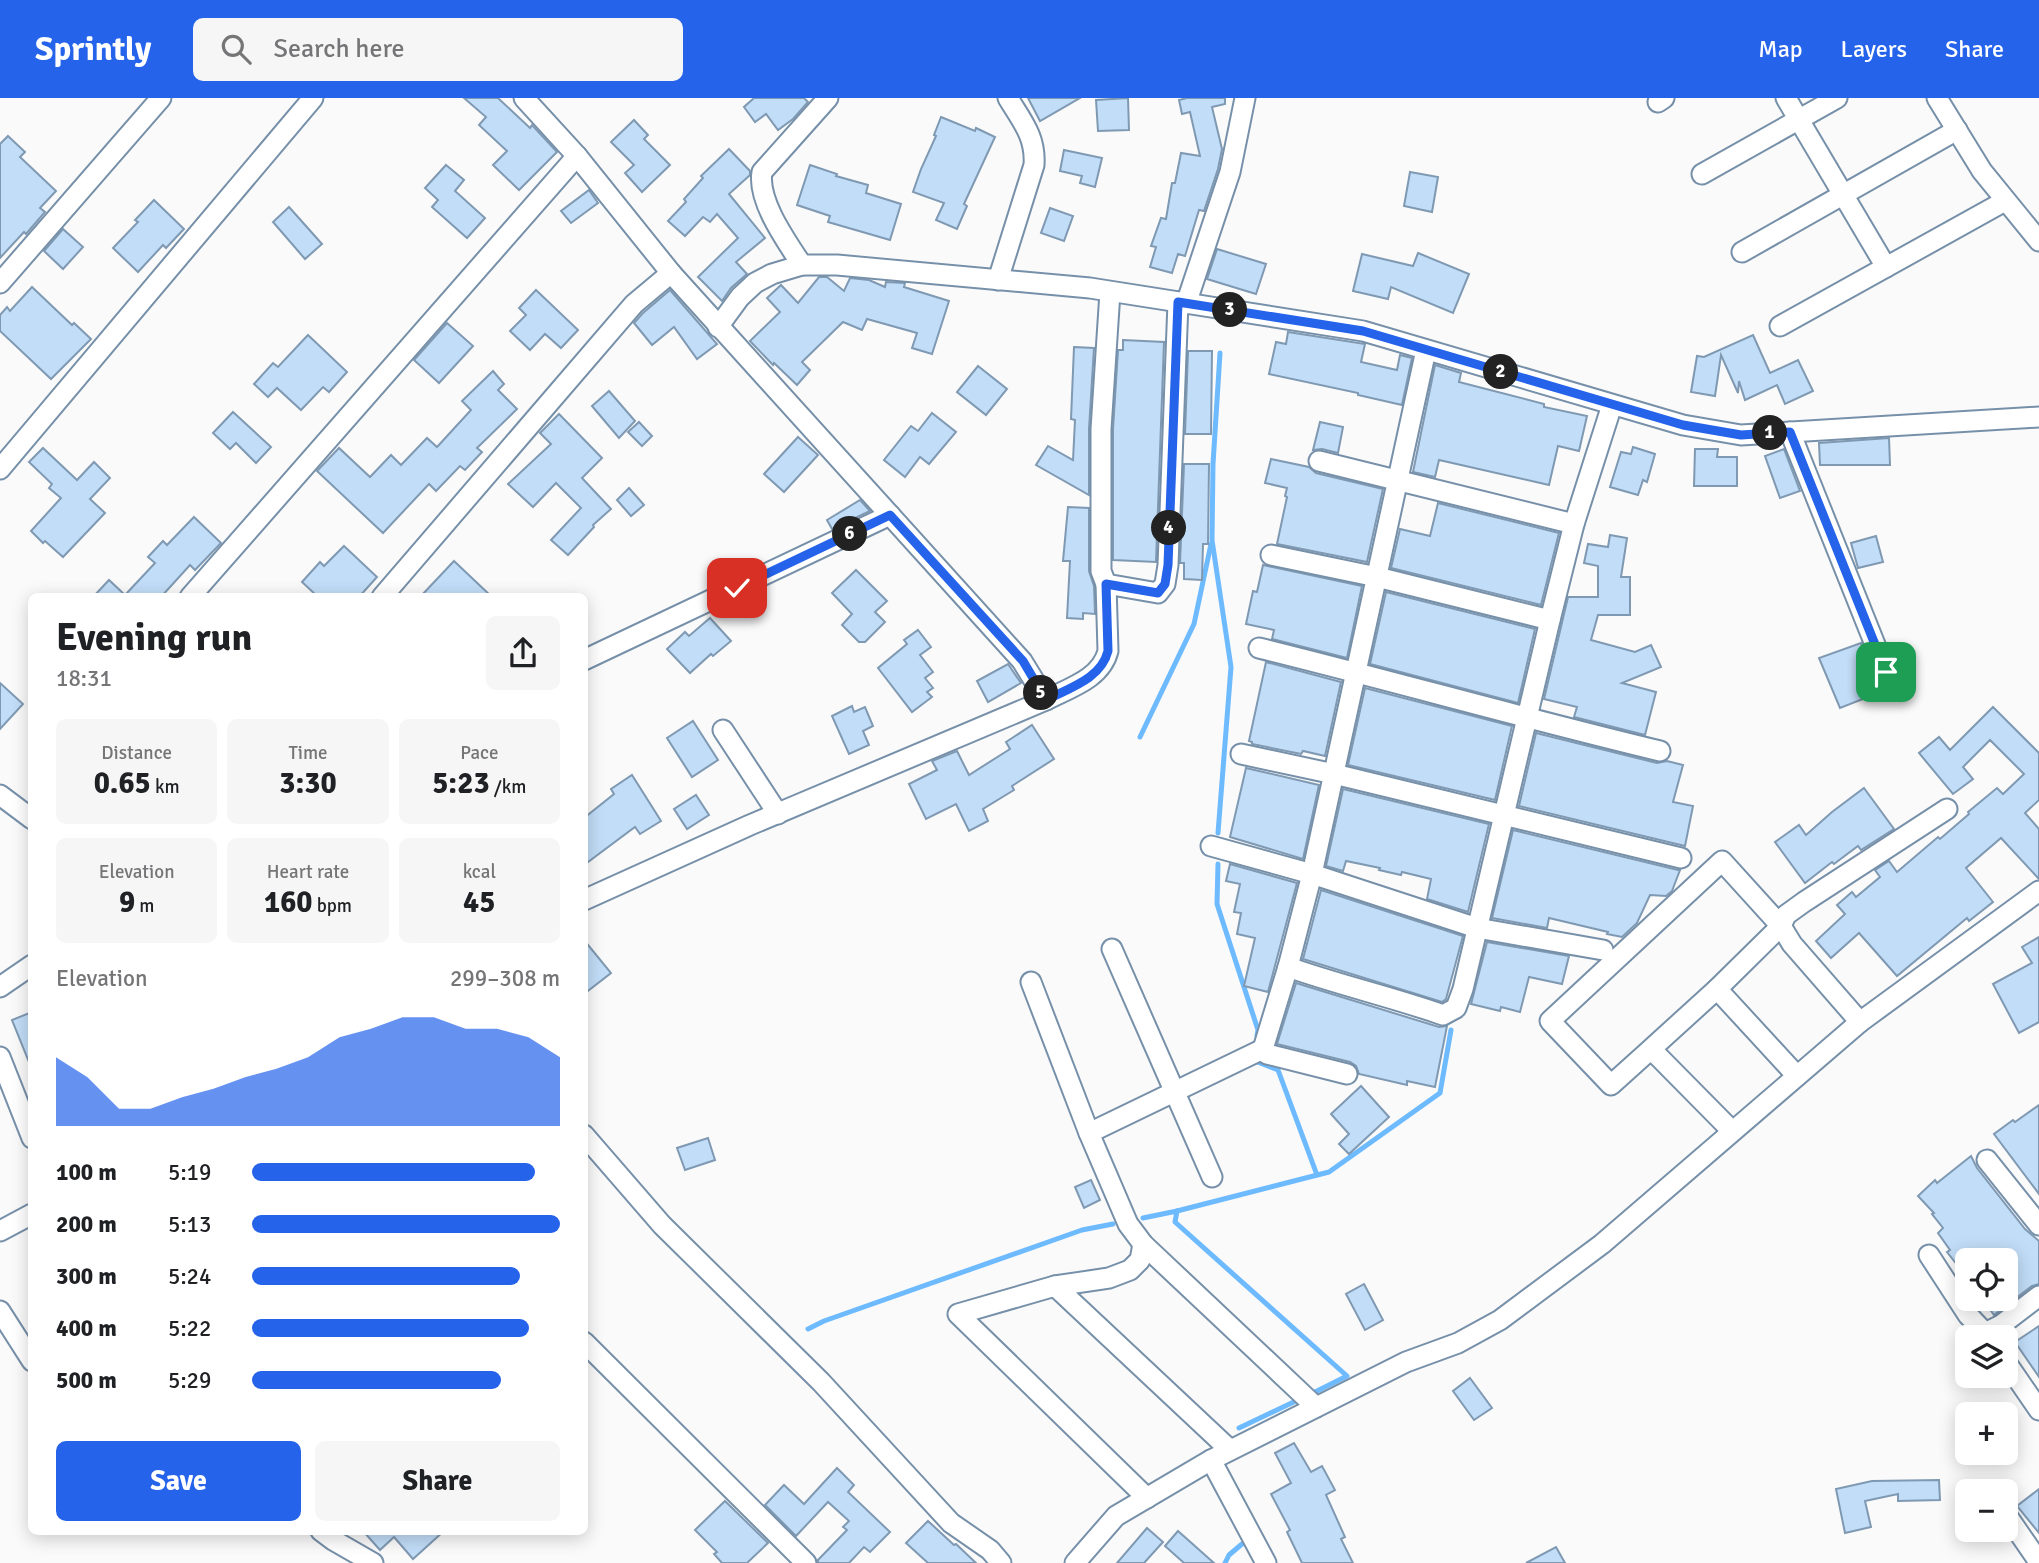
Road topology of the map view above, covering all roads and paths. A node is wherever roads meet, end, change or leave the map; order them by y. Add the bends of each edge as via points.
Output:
1 (161, 98) edge
2 (313, 98) edge
3 (524, 98) edge
4 (828, 98) edge
5 (1008, 98) edge
6 (1245, 98) edge
7 (1786, 98) edge
8 (1837, 98) edge
9 (1942, 100) edge
10 (1799, 119) junction
11 (1957, 130) junction
12 (577, 156) junction
13 (1702, 174) dead end
14 (1843, 194) junction
15 (2006, 201) junction
16 (2039, 241) edge
17 (1742, 252) dead end
18 (802, 265) junction
19 (1886, 267) junction
20 (3, 273) edge
21 (671, 273) junction
22 (998, 280) junction
23 (1110, 292) junction
24 (1182, 303) junction
25 (1780, 326) dead end
26 (718, 327) junction
27 (1426, 350) junction
28 (1612, 405) junction
29 (2039, 417) edge
30 (1790, 432) junction
31 (1319, 461) dead end
32 (0, 469) edge
33 (1398, 480) junction
34 (890, 515) junction
35 (1574, 524) junction
36 (1270, 555) dead end
37 (1377, 577) junction
38 (1106, 584) junction
39 (194, 593) edge
40 (385, 593) edge
41 (1550, 620) junction
42 (1259, 648) dead end
43 (588, 658) edge
44 (1356, 672) junction
45 (1886, 672) dead end
46 (1046, 700) junction
47 (1526, 719) junction
48 (723, 730) dead end
49 (1660, 751) dead end
50 (1241, 754) dead end
51 (1334, 774) junction
52 (0, 795) edge
53 (1947, 809) dead end
54 (778, 814) junction
55 (1504, 815) junction
56 (28, 816) edge
57 (1210, 846) dead end
58 (1681, 858) dead end
59 (1312, 874) junction
60 (2039, 891) edge
61 (588, 898) edge
62 (1781, 926) junction
63 (1477, 928) junction
64 (1112, 949) dead end
65 (1603, 950) dead end
66 (1288, 967) junction
67 (28, 968) edge
68 (1031, 982) dead end
69 (0, 987) edge
70 (1717, 989) junction
71 (1860, 1022) junction
72 (1263, 1049) junction
73 (1651, 1049) junction
74 (0, 1057) edge
75 (1347, 1074) dead end
76 (1797, 1076) junction
77 (1175, 1092) junction
78 (28, 1128) edge
79 (1732, 1131) junction
80 (1089, 1133) junction
81 (588, 1140) edge
82 (1987, 1160) dead end
83 (1212, 1177) dead end
84 (28, 1216) edge
85 (2039, 1225) edge
86 (0, 1231) edge
87 (1143, 1244) junction
88 (1929, 1255) dead end
89 (1055, 1286) junction
90 (2039, 1296) edge
91 (0, 1311) edge
92 (1978, 1325) edge
93 (2000, 1325) edge
94 (588, 1346) edge
95 (28, 1355) edge
96 (2018, 1379) edge
97 (1316, 1407) junction
98 (2039, 1410) edge
99 (1230, 1450) junction
100 (1211, 1460) junction
101 (1147, 1498) junction
102 (2018, 1532) edge
103 (326, 1535) edge
104 (2039, 1562) edge
105 (373, 1563) edge
106 (806, 1563) edge
107 (1001, 1563) edge
108 (1075, 1563) edge
109 (1266, 1563) edge

1 - 20 street
2 - 32 street
3 - 12 street
4 - 18 street via 762,172 772,219
5 - 22 street via 1035,150
6 - 24 street via 1230,172
7 - 10 street
8 - 10 street
9 - 11 street
10 - 13 street
10 - 14 street
11 - 14 street
11 - 15 street
12 - 21 street
12 - 39 street
14 - 17 street
14 - 19 street
15 - 16 street
15 - 19 street
18 - 22 street
18 - 26 street via 755,283
19 - 25 street
21 - 26 street
21 - 40 street via 634,304
22 - 23 street
23 - 24 street
23 - 38 street via 1101,429 1101,571
24 - 27 street via 1363,331
24 - 38 street via 1165,584 1158,593
26 - 34 street
27 - 28 street
27 - 33 street
28 - 30 street via 1741,435
28 - 35 street
29 - 30 street
30 - 45 street
31 - 33 street
33 - 35 street
33 - 37 street
34 - 43 street
34 - 46 street via 1023,661
35 - 41 street
36 - 37 street
37 - 41 street
37 - 44 street
38 - 46 street via 1106,659 1096,673
41 - 47 street
42 - 44 street
44 - 47 street
44 - 51 street
46 - 54 street
47 - 49 street
47 - 55 street
48 - 54 street
50 - 51 street
51 - 55 street
51 - 59 street
52 - 56 street
53 - 62 street via 1804,902 1786,915
54 - 61 street
55 - 58 street
55 - 63 street
57 - 59 street
59 - 63 street
59 - 66 street
60 - 71 street
62 - 70 street
62 - 71 street
62 - 73 street via 1722,861 1550,1021 1611,1085
63 - 65 street
63 - 66 street via 1456,1008 1443,1014
64 - 77 street
66 - 72 street
67 - 69 street
68 - 80 street
70 - 73 street
70 - 76 street
71 - 76 street
72 - 75 street via 1267,1054
72 - 77 street
73 - 79 street
74 - 78 street
76 - 79 street
77 - 80 street
77 - 83 street
79 - 97 street via 1602,1244 1500,1320
80 - 87 street via 1128,1224
81 - 107 street via 662,1225 821,1382 951,1523
82 - 85 street
84 - 86 street
87 - 89 street via 1140,1260 1130,1270
87 - 97 street
88 - 92 street
89 - 99 street
89 - 101 street via 958,1314
90 - 93 street
91 - 95 street
94 - 106 street
96 - 98 street
97 - 99 street
99 - 100 street
100 - 101 street
100 - 109 street
101 - 108 street via 1116,1516
102 - 104 street
103 - 105 street

